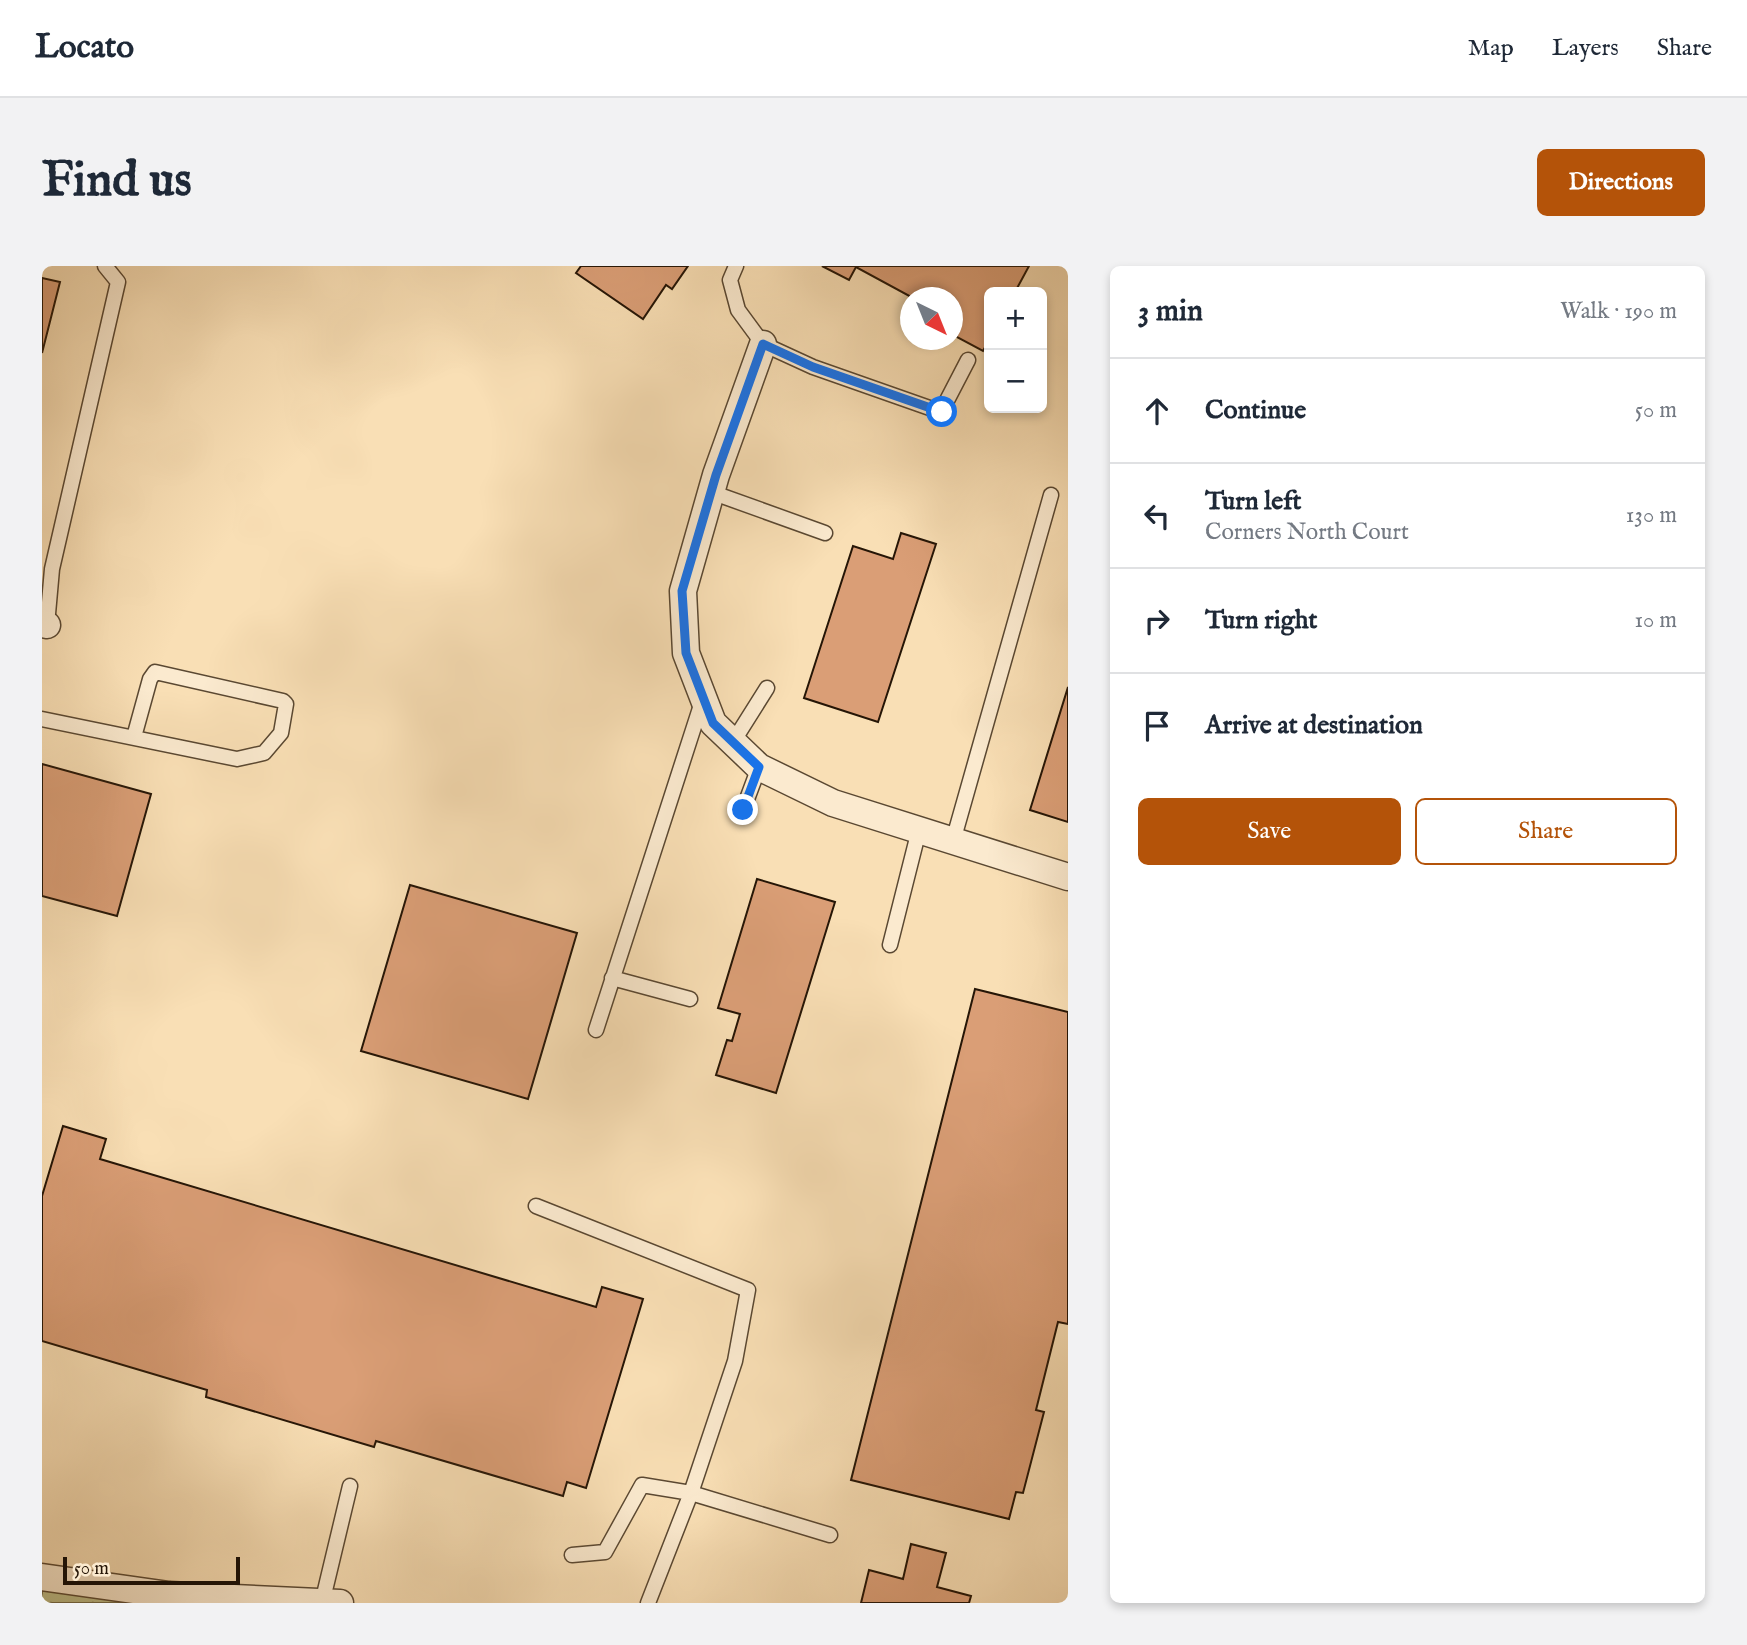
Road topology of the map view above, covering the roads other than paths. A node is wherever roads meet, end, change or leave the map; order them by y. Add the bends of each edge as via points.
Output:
1 (105, 266) edge
2 (736, 266) edge
3 (763, 344) junction
4 (968, 360) dead end
5 (711, 492) junction
6 (1051, 495) dead end
7 (825, 533) dead end
8 (44, 628) edge
9 (767, 688) dead end
10 (703, 698) junction
11 (42, 719) edge
12 (134, 737) junction
13 (733, 742) junction
14 (759, 767) junction
15 (743, 810) dead end
16 (919, 830) junction
17 (953, 841) junction
18 (1068, 877) edge
19 (890, 945) dead end
20 (612, 978) junction
21 (690, 999) dead end
22 (596, 1030) dead end
23 (536, 1206) dead end
24 (350, 1486) dead end
25 (691, 1493) junction
26 (830, 1535) dead end
27 (572, 1555) dead end
28 (42, 1577) edge
29 (328, 1602) edge
30 (648, 1603) edge

1 - 8 lane via 118,282 51,569
2 - 3 lane via 730,280 738,310
3 - 4 lane via 813,367 942,412
3 - 5 street
5 - 7 lane
5 - 10 street via 682,591 686,653
6 - 17 lane
9 - 13 lane
10 - 13 street via 713,723
10 - 20 lane
11 - 12 lane
12 - 12 lane via 237,759 264,753 282,733 286,704 155,672
13 - 14 street
14 - 15 lane
14 - 16 street via 833,803
16 - 17 street
16 - 19 lane
17 - 18 street
20 - 21 lane
20 - 22 lane
23 - 25 lane via 748,1290 734,1361
24 - 29 lane
25 - 26 lane
25 - 27 lane via 642,1485 605,1552
25 - 30 lane
28 - 29 street via 169,1595

